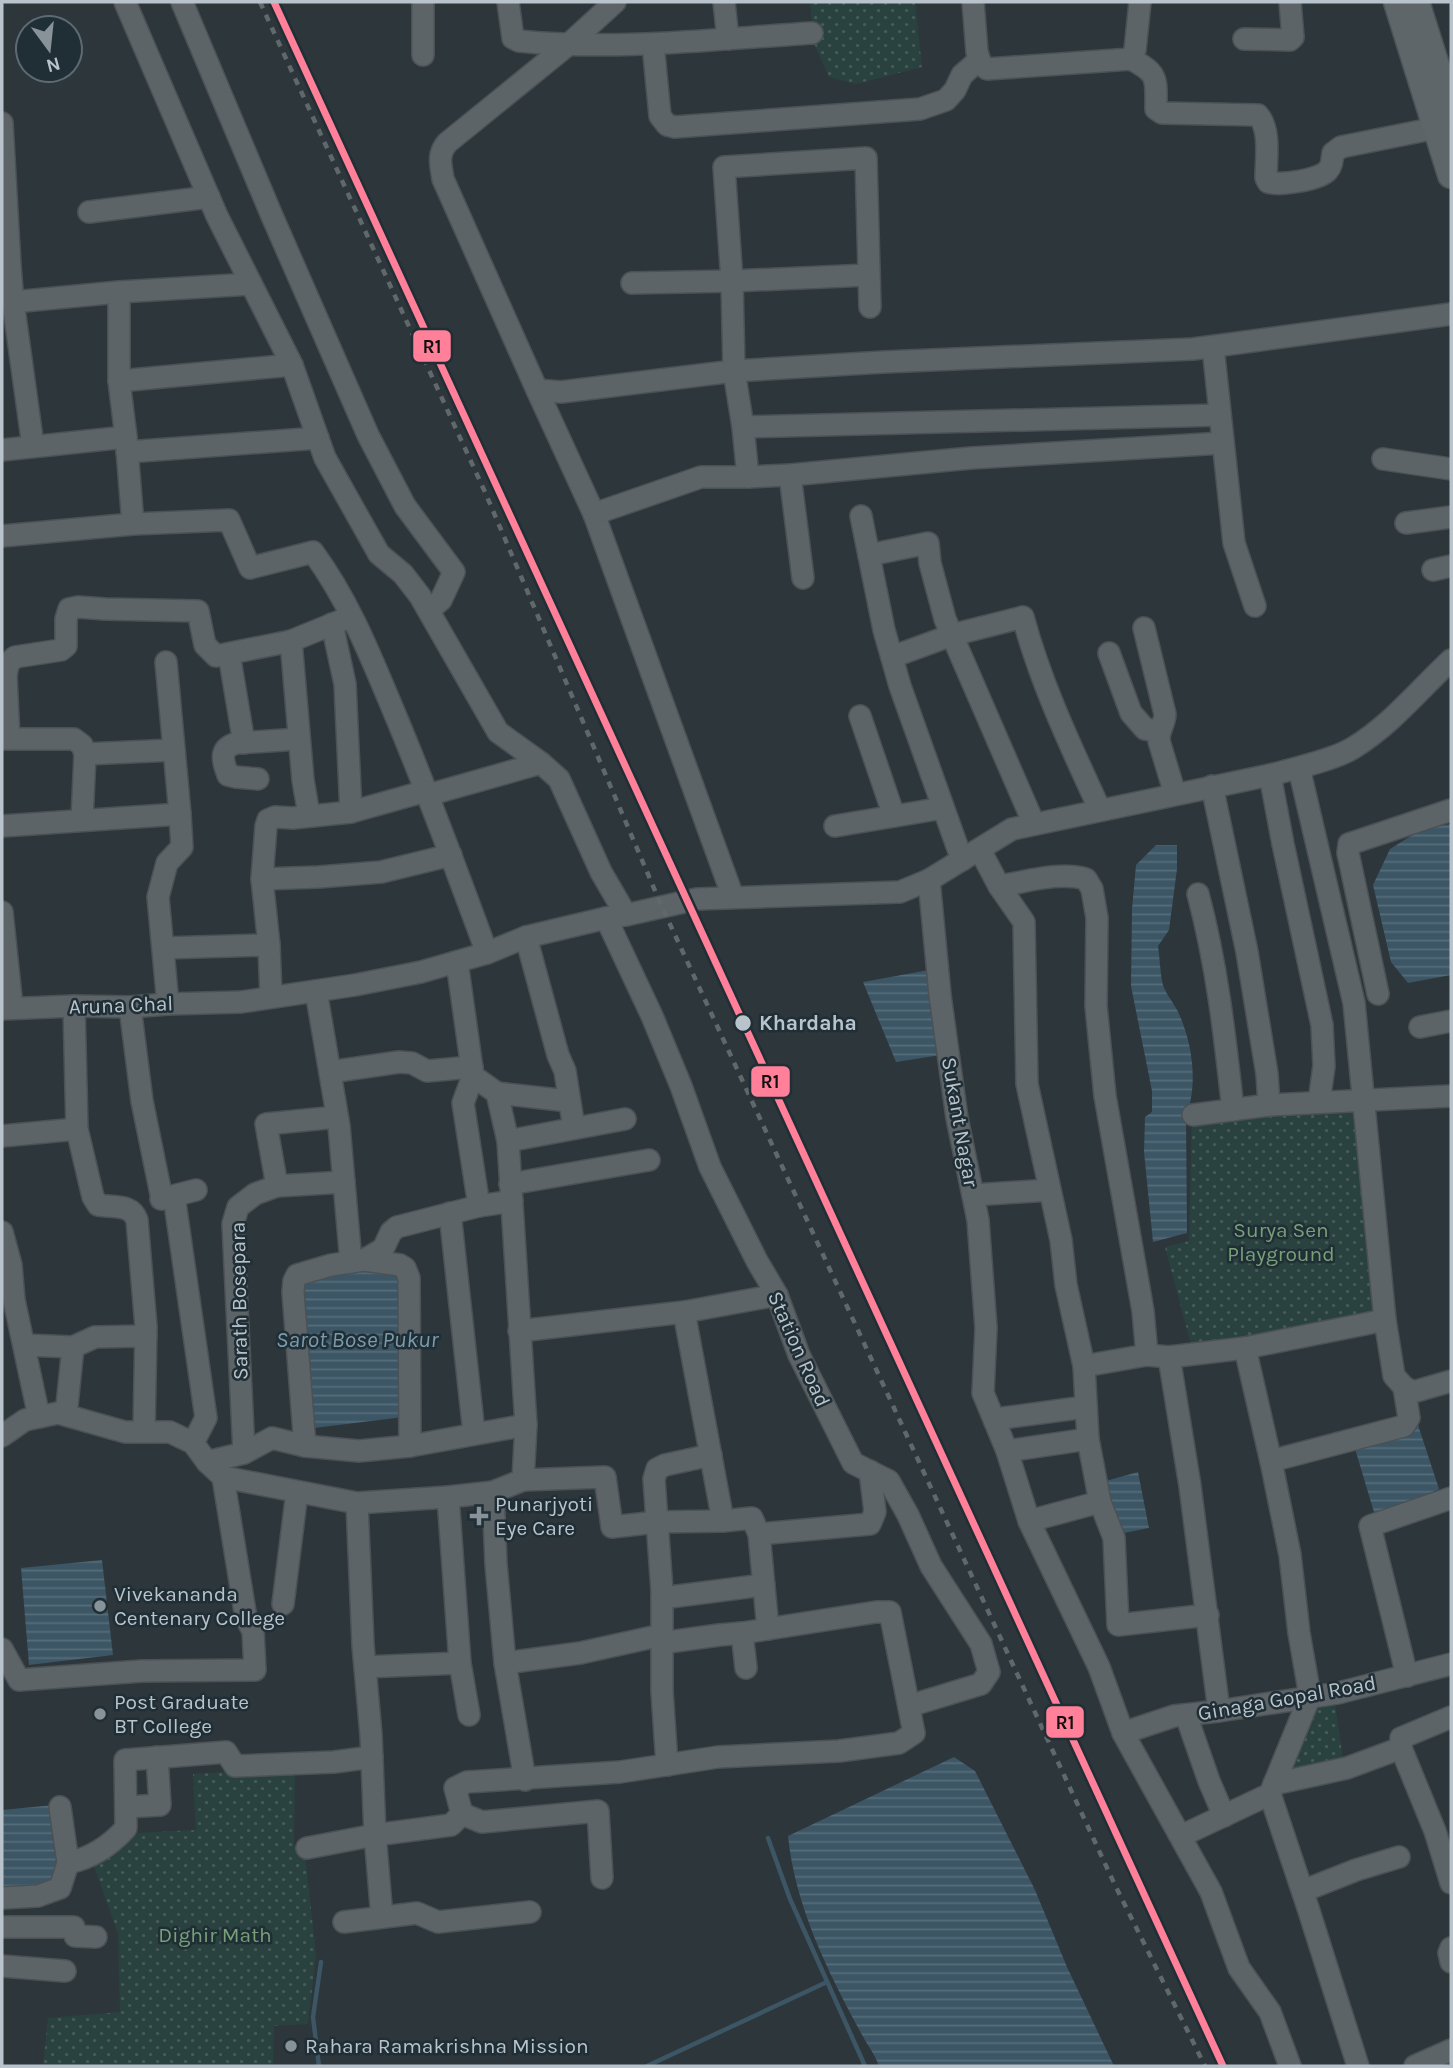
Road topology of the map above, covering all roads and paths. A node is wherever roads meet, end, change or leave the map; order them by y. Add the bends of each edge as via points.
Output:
1 (125, 2) edge
2 (182, 2) edge
3 (423, 2) edge
4 (508, 2) edge
5 (615, 2) edge
6 (724, 2) edge
7 (973, 2) edge
8 (1140, 2) edge
9 (1290, 2) edge
10 (1396, 2) edge
11 (1416, 2) edge
12 (812, 33) dead end
13 (728, 38) junction
14 (1244, 38) dead end
15 (569, 44) junction
16 (653, 44) junction
17 (423, 55) dead end
18 (1131, 59) junction
19 (979, 60) junction
20 (1444, 120) edge
21 (2, 123) edge
22 (1451, 176) edge
23 (4, 182) edge
24 (209, 197) junction
25 (89, 212) dead end
26 (6, 267) edge
27 (868, 275) junction
28 (732, 281) junction
29 (632, 283) dead end
30 (251, 284) junction
31 (119, 292) junction
32 (13, 302) junction
33 (870, 307) dead end
34 (1451, 314) edge
35 (1213, 347) junction
36 (292, 365) junction
37 (734, 372) junction
38 (119, 381) junction
39 (537, 390) junction
40 (1220, 415) junction
41 (743, 427) junction
42 (318, 439) junction
43 (1223, 443) junction
44 (126, 444) junction
45 (33, 446) junction
46 (2, 450) edge
47 (1383, 459) dead end
48 (1451, 469) edge
49 (790, 475) junction
50 (748, 477) junction
51 (594, 514) junction
52 (861, 516) dead end
53 (1451, 517) edge
54 (1406, 523) dead end
55 (133, 524) junction
56 (2, 536) edge
57 (869, 555) junction
58 (803, 578) dead end
59 (1255, 606) dead end
60 (429, 610) junction
61 (354, 616) junction
62 (332, 624) junction
63 (1144, 628) dead end
64 (952, 635) junction
65 (291, 641) junction
66 (1109, 653) dead end
67 (229, 654) junction
68 (892, 657) junction
69 (1451, 660) edge
70 (166, 662) dead end
71 (860, 716) dead end
72 (1159, 731) junction
73 (6, 739) edge
74 (299, 739) junction
75 (244, 743) junction
76 (174, 750) junction
77 (85, 754) junction
78 (541, 763) junction
79 (1299, 768) junction
80 (1270, 775) junction
81 (258, 779) dead end
82 (1212, 786) junction
83 (427, 793) junction
84 (1175, 794) junction
85 (943, 808) junction
86 (1100, 810) junction
87 (1451, 810) edge
88 (351, 812) junction
89 (180, 814) junction
90 (309, 815) junction
91 (894, 816) junction
92 (82, 820) junction
93 (1034, 824) junction
94 (2, 826) edge
95 (835, 826) dead end
96 (451, 855) junction
97 (971, 855) junction
98 (262, 879) junction
99 (929, 880) junction
100 (999, 886) junction
101 (1198, 894) dead end
102 (733, 897) junction
103 (2, 912) edge
104 (616, 916) junction
105 (526, 937) junction
106 (269, 945) junction
107 (163, 948) junction
108 (487, 953) junction
109 (457, 962) junction
110 (316, 991) junction
111 (1378, 994) dead end
112 (271, 997) junction
113 (168, 1003) junction
114 (74, 1006) junction
115 (130, 1007) junction
116 (7, 1008) edge
117 (1451, 1021) edge
118 (1420, 1027) dead end
119 (330, 1072) junction
120 (472, 1072) junction
121 (497, 1093) junction
122 (1451, 1096) edge
123 (1363, 1100) junction
124 (569, 1101) junction
125 (1319, 1102) junction
126 (1269, 1105) junction
127 (1233, 1110) junction
128 (1193, 1115) dead end
129 (338, 1117) junction
130 (625, 1119) dead end
131 (574, 1128) junction
132 (77, 1129) junction
133 (2, 1136) edge
134 (508, 1141) junction
135 (649, 1160) dead end
136 (344, 1182) junction
137 (277, 1186) junction
138 (196, 1190) dead end
139 (1050, 1190) junction
140 (511, 1193) junction
141 (973, 1195) junction
142 (168, 1197) junction
143 (478, 1206) junction
144 (128, 1208) junction
145 (450, 1213) junction
146 (2, 1233) edge
147 (357, 1261) junction
148 (777, 1295) junction
149 (684, 1312) junction
150 (1385, 1320) junction
151 (519, 1331) junction
152 (146, 1336) junction
153 (25, 1345) junction
154 (73, 1347) junction
155 (1245, 1348) junction
156 (1147, 1355) junction
157 (1169, 1357) junction
158 (1084, 1366) junction
159 (1451, 1381) edge
160 (1404, 1387) junction
161 (1085, 1406) junction
162 (66, 1415) junction
163 (39, 1417) junction
164 (995, 1422) junction
165 (526, 1425) junction
166 (144, 1432) junction
167 (474, 1433) junction
168 (2, 1436) edge
169 (1088, 1439) junction
170 (193, 1443) junction
171 (305, 1446) junction
172 (410, 1446) junction
173 (1006, 1451) junction
174 (244, 1453) junction
175 (711, 1455) junction
176 (1271, 1461) junction
177 (206, 1462) junction
178 (870, 1471) junction
179 (223, 1476) junction
180 (523, 1480) junction
181 (297, 1492) junction
182 (493, 1492) junction
183 (448, 1497) junction
184 (1451, 1498) edge
185 (1100, 1502) junction
186 (357, 1503) junction
187 (723, 1521) junction
188 (1029, 1521) junction
189 (657, 1522) junction
190 (759, 1534) junction
191 (764, 1586) junction
192 (662, 1598) junction
193 (283, 1604) dead end
194 (1208, 1615) junction
195 (768, 1629) junction
196 (742, 1633) junction
197 (662, 1639) junction
198 (2, 1649) edge
199 (460, 1663) junction
200 (505, 1663) junction
201 (1451, 1664) edge
202 (365, 1667) junction
203 (746, 1668) dead end
204 (1407, 1676) junction
205 (1310, 1696) junction
206 (909, 1706) junction
207 (1219, 1712) junction
208 (469, 1715) dead end
209 (1186, 1715) junction
210 (1451, 1717) edge
211 (1123, 1732) junction
212 (1401, 1748) junction
213 (157, 1757) junction
214 (372, 1757) junction
215 (667, 1765) junction
216 (525, 1780) junction
217 (1272, 1789) junction
218 (60, 1807) dead end
219 (126, 1807) junction
220 (462, 1814) junction
221 (1224, 1816) junction
222 (375, 1835) junction
223 (1181, 1836) junction
224 (307, 1848) dead end
225 (1399, 1857) dead end
226 (68, 1863) junction
227 (602, 1878) dead end
228 (1451, 1883) edge
229 (1303, 1891) junction
230 (2, 1898) edge
231 (530, 1912) dead end
232 (382, 1917) junction
233 (344, 1922) dead end
234 (2, 1927) edge
235 (96, 1937) dead end
236 (1451, 1948) edge
237 (1451, 1962) edge
238 (2, 1966) edge
239 (65, 1971) dead end
240 (1451, 2050) edge
241 (1290, 2066) edge
242 (1358, 2066) edge
243 (1415, 2066) edge

1 - 24 street, Station Road
2 - 60 street via 368,435 405,506 454,572 441,600
3 - 17 street
4 - 15 street via 513,38
5 - 15 street
6 - 13 street
7 - 19 street
8 - 18 street
9 - 14 street via 1290,40
10 - 20 main road
11 - 20 main road
12 - 13 street
13 - 16 street
15 - 16 street
15 - 39 street via 447,143 439,158 443,179
16 - 19 street via 660,117 675,127 920,109 946,100 962,75
18 - 19 street via 987,69
18 - 20 street via 1154,75 1156,109 1162,113 1258,116 1263,121 1266,178 1271,184 1325,173 1333,153 1341,147
20 - 22 main road
21 - 23 street
23 - 26 street
24 - 25 street
24 - 30 street, Station Road
26 - 32 street
27 - 28 street
27 - 28 street via 866,158 724,167
27 - 33 street
28 - 29 street
28 - 37 street
30 - 31 street
30 - 36 street, Station Road
31 - 32 street
31 - 38 street
32 - 45 street
34 - 35 street
35 - 37 street
35 - 40 street
36 - 38 street
36 - 42 street, Station Road
37 - 39 street via 561,392
37 - 41 street
38 - 44 street
39 - 51 street
40 - 41 street
40 - 43 street
41 - 50 street
42 - 44 street
42 - 60 street, Station Road via 379,554 403,575
43 - 49 street via 971,458
43 - 59 street via 1234,543
44 - 45 street
44 - 55 street
45 - 46 street
47 - 48 street
49 - 50 street
49 - 58 street
50 - 51 street via 701,477
51 - 102 street
52 - 57 street
53 - 54 street
55 - 56 street
55 - 61 street via 229,520 250,568 313,552
57 - 64 street via 928,543
57 - 68 street
60 - 78 street, Station Road via 498,732
61 - 62 street
61 - 83 street
62 - 65 street
62 - 88 street via 345,684
63 - 72 street via 1164,708 1165,721
64 - 68 street
64 - 86 street via 1023,617 1030,646
64 - 93 street
65 - 67 street
65 - 74 street
66 - 72 street via 1131,713 1145,729
67 - 73 street via 216,656 205,645 198,611 69,609 66,646 15,657 8,664
67 - 75 street
68 - 85 street
69 - 79 street, Aruna Chal via 1389,722 1352,749
70 - 76 street
71 - 91 street
72 - 84 street
73 - 77 street via 74,739
74 - 75 street
74 - 90 street
75 - 81 street via 225,751 228,775
76 - 77 street
76 - 89 street
77 - 92 street
78 - 83 street
78 - 104 street, Station Road via 559,779
79 - 80 street, Aruna Chal
79 - 123 street via 1354,1003
80 - 82 street, Aruna Chal
80 - 125 street via 1322,1025 1324,1066
82 - 84 street, Aruna Chal
82 - 126 street via 1247,951
83 - 88 street
83 - 96 street
84 - 86 street, Aruna Chal
85 - 91 street
85 - 97 street
86 - 93 street, Aruna Chal
87 - 111 street via 1349,844
88 - 90 street
89 - 92 street
89 - 107 street via 182,847 167,863 158,897
90 - 98 street via 268,820
91 - 95 street
92 - 94 street
93 - 97 street, Aruna Chal via 1012,829
96 - 98 street via 381,872
96 - 108 street
97 - 99 street, Aruna Chal
97 - 100 street
98 - 106 street
99 - 102 street, Aruna Chal via 900,892
99 - 141 street, Sukant Nagar via 957,1118
100 - 139 street via 1024,922 1027,1084
100 - 156 street via 1077,876 1086,879 1092,889 1105,1096
101 - 127 street via 1216,975
102 - 104 street, Aruna Chal via 697,899
103 - 116 street
104 - 105 street, Aruna Chal
104 - 148 street, Station Road via 710,1167
105 - 108 street, Aruna Chal
105 - 124 street via 565,1071
106 - 107 street
106 - 112 street
107 - 113 street
108 - 109 street, Aruna Chal
109 - 110 street, Aruna Chal
109 - 120 street
110 - 112 street, Aruna Chal
110 - 119 street
112 - 113 street, Aruna Chal
113 - 115 street, Aruna Chal
114 - 115 street, Aruna Chal
114 - 116 street, Aruna Chal
114 - 132 street
115 - 142 street via 142,1101
117 - 118 street
119 - 120 street via 399,1062 427,1071
119 - 129 street
120 - 121 street
120 - 143 street via 463,1102
121 - 124 street
121 - 134 street
122 - 123 street
123 - 125 street
123 - 150 street
124 - 131 street
125 - 126 street
126 - 127 street
127 - 128 street
129 - 136 street
129 - 137 street via 266,1124
130 - 131 street
131 - 134 street
132 - 133 street
132 - 144 street via 96,1203
134 - 140 street
135 - 140 street
136 - 137 street
136 - 147 street
137 - 174 street, Sarath Bosepara via 238,1207 233,1224
138 - 142 street
139 - 141 street
139 - 158 street
140 - 143 street
140 - 151 street
141 - 164 street, Sukant Nagar via 986,1328 983,1393
142 - 144 street
142 - 170 street via 205,1418
143 - 145 street
144 - 152 street via 137,1220
145 - 147 street via 397,1227 383,1249
145 - 167 street
146 - 153 street
147 - 171 street via 303,1272 294,1281
147 - 172 street via 400,1265 408,1278
148 - 149 street
148 - 178 street, Station Road via 799,1354 853,1463
149 - 151 street
149 - 175 street
150 - 155 street
150 - 160 street via 1394,1376
151 - 165 street
152 - 154 street via 95,1337
152 - 166 street
153 - 154 street
153 - 163 street
154 - 162 street
155 - 157 street
155 - 176 street
156 - 157 street
156 - 158 street
157 - 194 street
158 - 161 street
159 - 160 street via 1413,1392
160 - 176 street via 1409,1418 1404,1426
161 - 164 street
161 - 169 street
162 - 163 street
162 - 166 street via 125,1432
163 - 168 street via 25,1420
164 - 173 street, Sukant Nagar
165 - 167 street
165 - 180 street
166 - 170 street via 170,1432
167 - 172 street
169 - 173 street
169 - 185 street
170 - 177 street
171 - 172 street via 359,1451
171 - 174 street via 272,1438
173 - 188 street, Sukant Nagar
174 - 177 street
175 - 187 street
175 - 189 street via 657,1469
176 - 205 street
177 - 179 street
178 - 190 street via 875,1503 870,1524
178 - 206 street, Station Road via 890,1481 931,1566 981,1644 989,1672 981,1684
179 - 181 street
179 - 198 street via 246,1618 253,1631 255,1670 142,1671 19,1680
180 - 182 street
180 - 189 street via 605,1477 612,1527
181 - 186 street
181 - 193 street
182 - 183 street
182 - 200 street
183 - 186 street
183 - 199 street
184 - 204 street via 1370,1526
185 - 188 street
185 - 194 street via 1114,1538 1118,1625
186 - 202 street
187 - 189 street
187 - 190 street via 752,1518
188 - 211 street, Sukant Nagar via 1099,1667
189 - 192 street
190 - 191 street
191 - 192 street
191 - 195 street
192 - 197 street
194 - 207 street
195 - 196 street
195 - 206 street via 890,1612
196 - 197 street
196 - 203 street
197 - 200 street
197 - 215 street
199 - 202 street
199 - 208 street
200 - 216 street
201 - 204 street, Ginaga Gopal Road
202 - 214 street
204 - 205 street, Ginaga Gopal Road
205 - 207 street, Ginaga Gopal Road
205 - 217 street
206 - 215 street via 914,1733 899,1743
207 - 209 street, Ginaga Gopal Road
209 - 211 street, Ginaga Gopal Road
209 - 221 street
210 - 212 street via 1401,1738
211 - 223 street, Sukant Nagar
212 - 217 street
212 - 228 street
213 - 214 street via 226,1752 235,1766
213 - 219 street via 125,1760
213 - 219 street via 160,1805
214 - 222 street
215 - 216 street
216 - 220 street via 467,1783 455,1788
217 - 221 street
217 - 229 street
218 - 226 street
219 - 226 street via 126,1828 116,1838 85,1860
220 - 222 street via 451,1825
220 - 227 street via 482,1822 598,1811
221 - 223 street
222 - 224 street
222 - 232 street
223 - 241 street, Sukant Nagar via 1211,1892 1239,1968 1270,2012
225 - 229 street
226 - 230 street via 60,1888 38,1896
229 - 242 street
231 - 232 street via 438,1922 417,1913
232 - 233 street
234 - 235 street via 74,1927 75,1936
236 - 237 street
238 - 239 street
240 - 243 street

